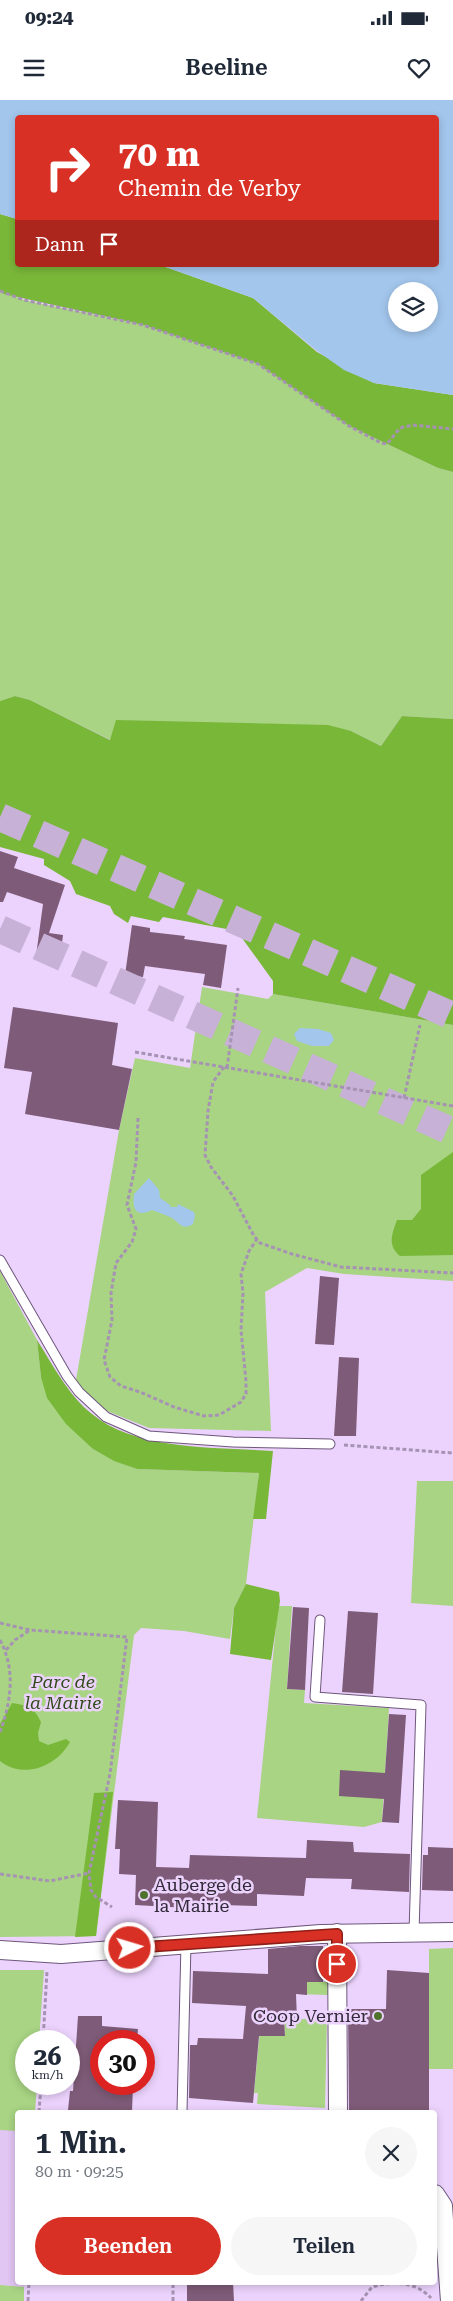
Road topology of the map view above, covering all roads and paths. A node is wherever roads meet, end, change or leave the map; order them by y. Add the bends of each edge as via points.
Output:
1 (0, 292) edge
2 (453, 429) edge
3 (238, 988) dead end
4 (420, 1026) dead end
5 (135, 1052) dead end
6 (226, 1068) junction
7 (404, 1098) junction
8 (453, 1106) edge
9 (138, 1118) dead end
10 (257, 1239) junction
11 (0, 1260) edge
12 (453, 1273) edge
13 (330, 1444) joint
14 (453, 1453) edge
15 (320, 1620) dead end
16 (0, 1624) edge
17 (30, 1630) junction
18 (0, 1640) edge
19 (6, 1650) junction
20 (0, 1732) edge
21 (89, 1872) junction
22 (0, 1874) edge
23 (112, 1907) dead end
24 (414, 1932) junction
25 (453, 1932) edge
26 (337, 1934) junction
27 (186, 1943) junction
28 (0, 1950) edge
29 (55, 1953) junction
30 (44, 2030) edge
31 (40, 2095) edge
32 (39, 2110) edge
33 (182, 2110) edge
34 (338, 2110) edge
35 (437, 2197) edge
36 (29, 2285) edge
37 (173, 2285) edge
38 (386, 2285) edge
39 (417, 2285) edge
40 (28, 2301) edge
41 (172, 2301) edge
42 (361, 2301) edge
43 (433, 2301) edge
44 (450, 2301) edge

1 - 2 path via 142,325 241,357 258,364 349,426 381,443 387,444 400,428 413,425
3 - 6 path
4 - 7 path
5 - 6 path
6 - 7 path
6 - 10 path via 214,1082 205,1155
7 - 8 path
9 - 10 path via 136,1162 127,1205 136,1229 132,1242 116,1263 111,1293 112,1320 104,1360 110,1377 121,1386 204,1416 219,1415 241,1402 246,1394 246,1381 241,1330 241,1274 248,1251
10 - 12 path via 264,1245 341,1267
11 - 13 lane via 67,1376 106,1417 150,1436
13 - 14 path
15 - 24 lane via 315,1697 421,1705
16 - 17 path
17 - 19 path
17 - 21 path via 127,1637 110,1774
18 - 19 path
19 - 20 path via 11,1694
21 - 22 path via 50,1881
21 - 23 path via 90,1890
24 - 25 street
24 - 26 street
26 - 27 street
26 - 34 street
27 - 29 street
27 - 33 lane
28 - 29 street
29 - 30 path
31 - 32 path
35 - 44 street via 443,2206
36 - 40 path
37 - 41 path
38 - 42 path via 372,2287
39 - 43 path

